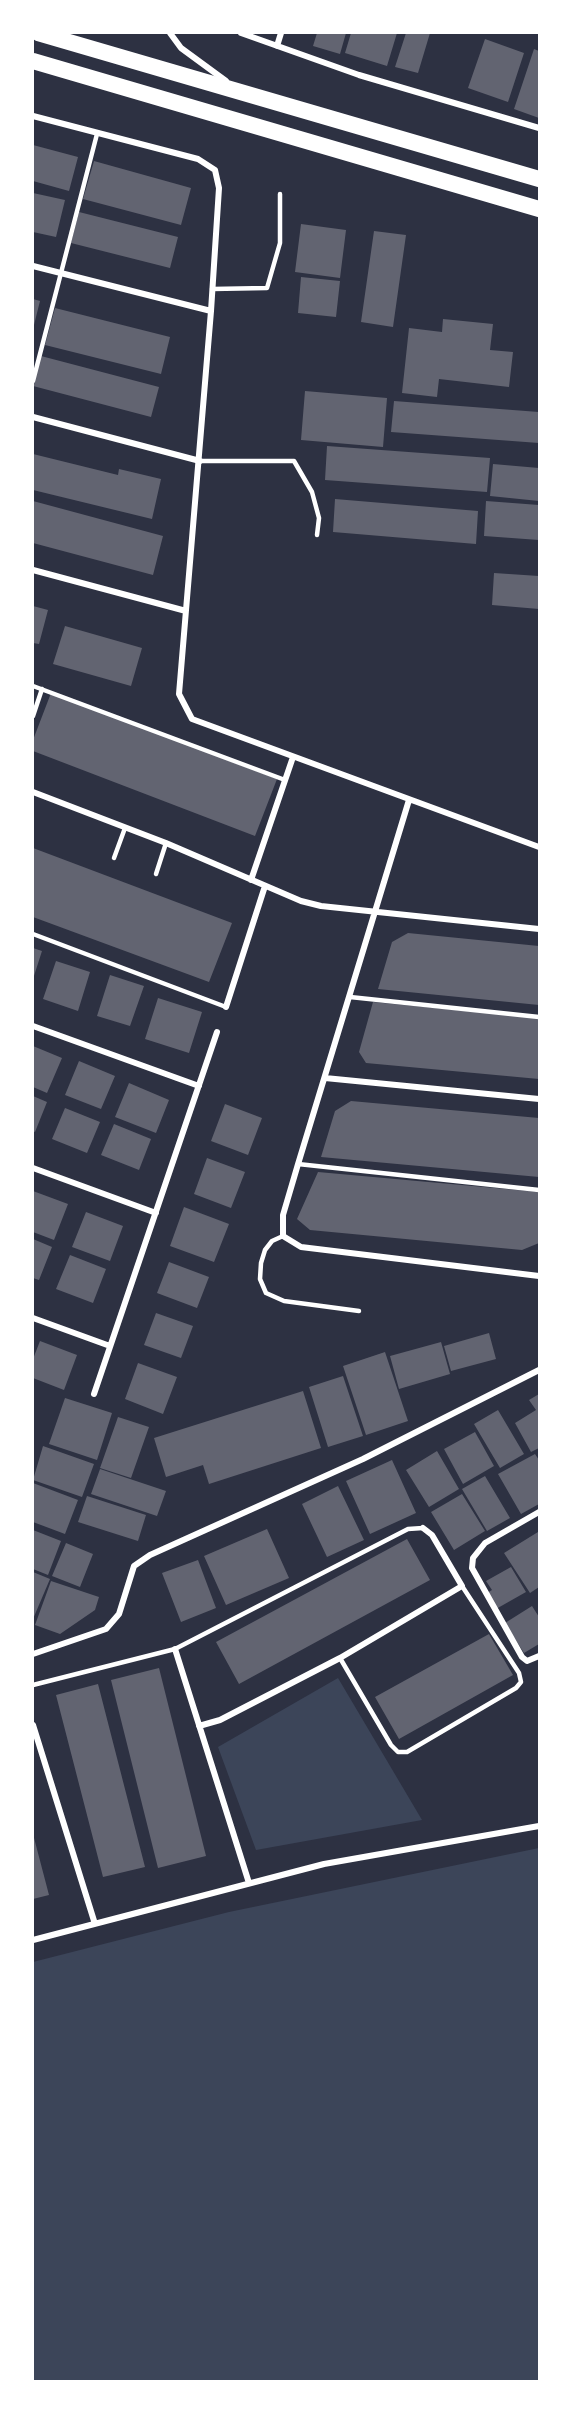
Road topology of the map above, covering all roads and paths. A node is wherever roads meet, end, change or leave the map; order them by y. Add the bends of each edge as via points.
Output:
1 (38, 33) edge
2 (170, 33) edge
3 (241, 33) edge
4 (281, 33) edge
5 (277, 46) junction
6 (33, 61) edge
7 (240, 91) junction
8 (33, 116) edge
9 (539, 128) edge
10 (97, 134) junction
11 (539, 179) edge
12 (280, 194) dead end
13 (539, 209) edge
14 (33, 266) edge
15 (61, 274) junction
16 (212, 289) junction
17 (212, 311) junction
18 (33, 381) edge
19 (33, 417) edge
20 (200, 461) junction
21 (317, 535) dead end
22 (33, 570) edge
23 (186, 611) junction
24 (33, 686) edge
25 (42, 689) junction
26 (33, 716) edge
27 (293, 757) junction
28 (285, 780) junction
29 (33, 792) edge
30 (409, 800) junction
31 (125, 828) junction
32 (166, 843) junction
33 (539, 847) edge
34 (114, 858) dead end
35 (156, 874) dead end
36 (251, 880) junction
37 (265, 886) junction
38 (376, 912) junction
39 (539, 929) edge
40 (33, 934) edge
41 (350, 997) junction
42 (226, 1007) joint
43 (539, 1017) edge
44 (33, 1026) edge
45 (217, 1032) dead end
46 (325, 1078) junction
47 (199, 1086) junction
48 (539, 1100) edge
49 (298, 1164) junction
50 (33, 1168) edge
51 (539, 1191) edge
52 (156, 1213) junction
53 (283, 1236) junction
54 (539, 1276) edge
55 (358, 1311) dead end
56 (33, 1318) edge
57 (110, 1346) junction
58 (539, 1370) edge
59 (94, 1394) dead end
60 (539, 1512) edge
61 (423, 1528) joint
62 (462, 1586) junction
63 (175, 1649) junction
64 (33, 1654) edge
65 (539, 1656) edge
66 (340, 1658) junction
67 (33, 1685) edge
68 (33, 1725) edge
69 (199, 1726) junction
70 (539, 1826) edge
71 (249, 1883) junction
72 (95, 1924) junction
73 (33, 1940) edge

1 - 7 highway
2 - 7 street via 181,48
3 - 5 street
4 - 5 street
5 - 9 street via 359,75
6 - 13 highway
7 - 11 highway
8 - 10 street
10 - 15 lane
10 - 16 street via 198,159 215,171 219,188
12 - 16 lane via 280,243 267,288
14 - 15 street
15 - 17 street
15 - 18 lane
16 - 17 street
17 - 20 street
19 - 20 street
20 - 21 lane via 294,461 312,492 320,518
20 - 23 street
22 - 23 street
23 - 27 street via 179,694 192,719
24 - 25 lane
25 - 26 lane
25 - 28 lane
27 - 28 street
27 - 30 street
28 - 36 street
29 - 31 street
30 - 33 street
30 - 38 street
31 - 32 street
31 - 34 lane
32 - 35 lane
32 - 36 street
36 - 37 street
37 - 38 street via 321,906
37 - 42 street
38 - 39 street
38 - 41 street
40 - 42 lane
41 - 43 lane
41 - 46 street
44 - 47 street
45 - 47 street
46 - 48 street
46 - 49 street
47 - 52 street
49 - 51 lane
49 - 53 street via 283,1215
50 - 52 street
52 - 57 street
53 - 54 street via 301,1247
53 - 55 lane via 272,1241 263,1256 260,1279 266,1293 284,1301
56 - 57 street
57 - 59 street
58 - 64 street via 363,1459 150,1555 134,1566 119,1614 106,1629
60 - 65 street via 485,1543 473,1558 472,1568 522,1657 527,1661
61 - 62 street via 432,1535
61 - 63 lane via 408,1529
62 - 66 street
62 - 66 lane via 519,1673 521,1682 516,1688 407,1752 398,1752
63 - 67 lane
63 - 69 street
66 - 69 street via 220,1720
68 - 72 street
69 - 71 street
70 - 71 street via 324,1864
71 - 72 street
72 - 73 street

